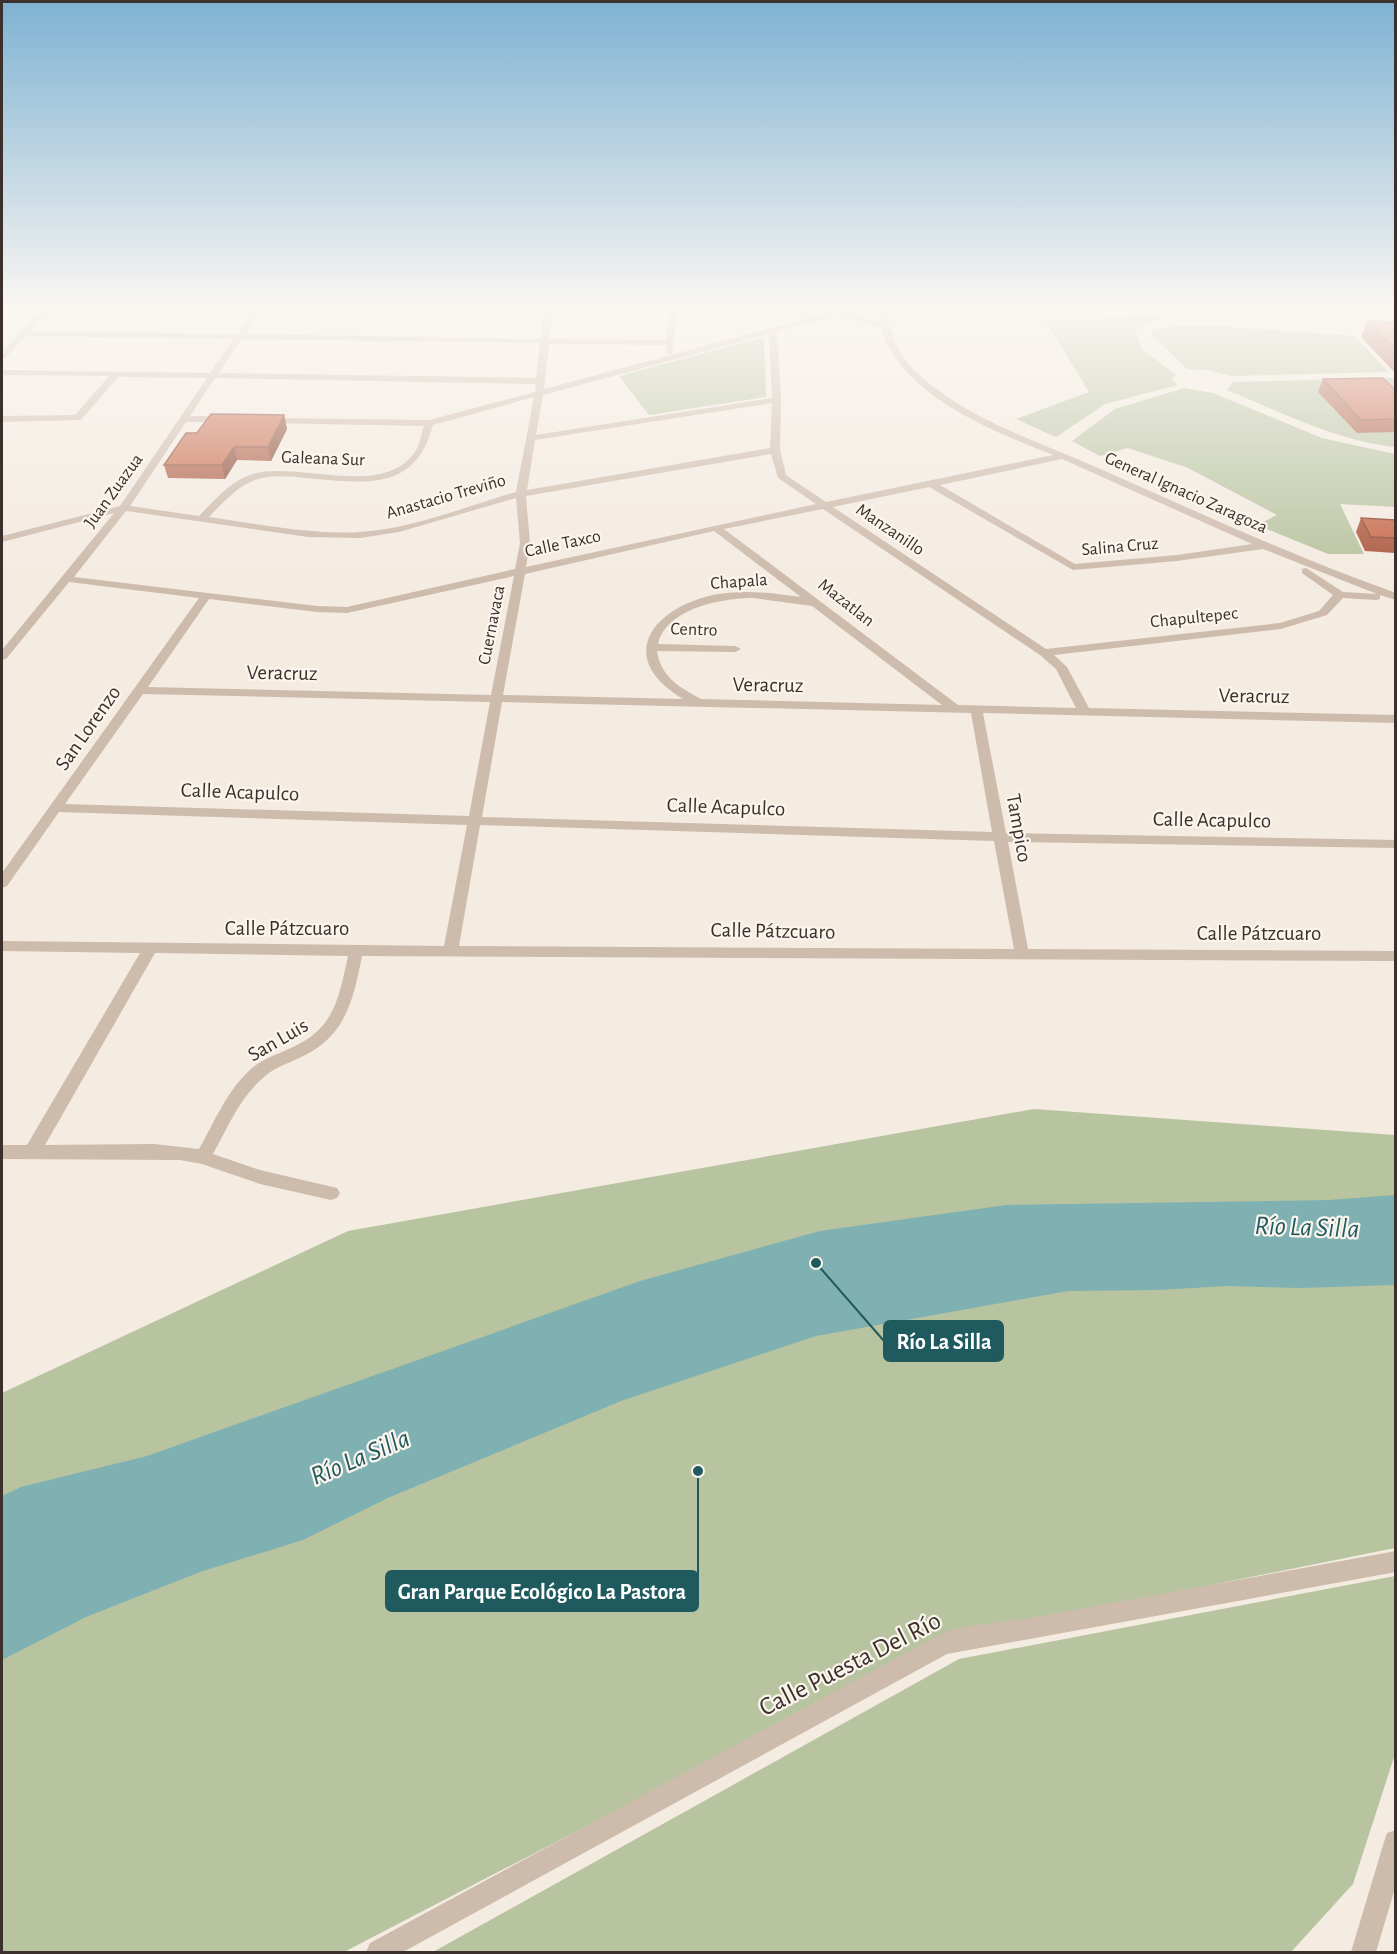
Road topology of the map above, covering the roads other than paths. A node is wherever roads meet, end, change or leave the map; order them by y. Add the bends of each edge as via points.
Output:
1 (97, 396) edge
2 (198, 396) edge
3 (527, 396) edge
4 (539, 396) edge
5 (777, 396) edge
6 (945, 396) edge
7 (777, 400) junction
8 (2, 419) edge
9 (184, 419) junction
10 (231, 420) edge
11 (254, 420) edge
12 (429, 423) junction
13 (532, 438) junction
14 (775, 450) junction
15 (1063, 456) junction
16 (930, 483) junction
17 (521, 494) junction
18 (825, 506) junction
19 (124, 508) junction
20 (202, 518) junction
21 (716, 528) junction
22 (2, 539) edge
23 (1264, 546) junction
24 (1287, 556) junction
25 (521, 570) junction
26 (67, 579) junction
27 (207, 595) junction
28 (1340, 595) junction
29 (1395, 597) edge
30 (817, 603) junction
31 (653, 647) junction
32 (735, 649) dead end
33 (1044, 653) junction
34 (2, 657) edge
35 (139, 690) junction
36 (497, 697) junction
37 (696, 702) junction
38 (954, 708) junction
39 (976, 709) junction
40 (1084, 711) junction
41 (1395, 719) edge
42 (56, 807) junction
43 (474, 820) junction
44 (999, 837) junction
45 (1395, 844) edge
46 (2, 883) edge
47 (2, 946) edge
48 (150, 949) junction
49 (451, 950) junction
50 (356, 951) junction
51 (1022, 955) junction
52 (1395, 956) edge
53 (2, 1152) edge
54 (32, 1152) junction
55 (203, 1157) junction
56 (331, 1193) dead end
57 (1395, 1561) edge
58 (1395, 1842) edge
59 (379, 1953) edge
60 (1363, 1953) edge

1 - 8 street via 78,418
2 - 9 street, Juan Zuazua
3 - 12 street
4 - 13 street, Cuernavaca
5 - 7 street, Manzanillo
6 - 15 street, General Ignacio Zaragoza via 1000,428
7 - 13 street
7 - 14 street, Manzanillo
9 - 10 street
9 - 19 street, Juan Zuazua
11 - 12 street
12 - 20 street, Galeana Sur via 417,456 396,470 361,478 254,476
13 - 17 street, Cuernavaca
14 - 17 street, Anastacio Treviño
14 - 18 street, Manzanillo via 786,482
15 - 16 street, Calle Taxco
15 - 23 street, General Ignacio Zaragoza
16 - 18 street, Calle Taxco
16 - 23 street, Salina Cruz via 1078,568
17 - 20 street, Anastacio Treviño via 405,528 360,536 308,534
17 - 25 street, Cuernavaca via 526,529
18 - 21 street, Calle Taxco
18 - 33 street, Manzanillo
19 - 20 street, Anastacio Treviño
19 - 22 street
19 - 26 street, Juan Zuazua
21 - 25 street, Calle Taxco
21 - 30 street, Mazatlan
23 - 24 street, General Ignacio Zaragoza
24 - 28 street
24 - 29 street, General Ignacio Zaragoza
25 - 27 street, Calle Taxco via 347,610
25 - 36 street, Cuernavaca
26 - 27 street, Calle Taxco
26 - 34 street, Juan Zuazua
27 - 35 street, San Lorenzo
28 - 29 street
28 - 33 street, Chapultepec via 1323,613 1281,626
30 - 31 street, Chapala via 767,595 716,598 690,606 667,620
30 - 38 street, Mazatlan
31 - 32 street, Centro
31 - 37 street via 652,662 661,676
33 - 40 street, Manzanillo via 1061,667
35 - 36 street, Veracruz
35 - 42 street, San Lorenzo
36 - 37 street, Veracruz
36 - 43 street, Cuernavaca
37 - 38 street, Veracruz
38 - 39 street, Veracruz
39 - 40 street, Veracruz
39 - 44 street, Tampico
40 - 41 street, Veracruz
42 - 43 street, Calle Acapulco
42 - 46 street, San Lorenzo
43 - 44 street, Calle Acapulco
43 - 49 street, Cuernavaca
44 - 45 street, Calle Acapulco
44 - 51 street, Tampico
47 - 48 street, Calle Pátzcuaro
48 - 50 street, Calle Pátzcuaro
48 - 54 street
49 - 50 street, Calle Pátzcuaro
49 - 51 street, Calle Pátzcuaro
50 - 55 street, San Luis via 337,1022 326,1036 258,1072 242,1090
51 - 52 street, Calle Pátzcuaro
53 - 54 street
54 - 55 street via 154,1151
55 - 56 street via 260,1177
57 - 59 street, Calle Puesta Del Río via 943,1644
58 - 60 street

